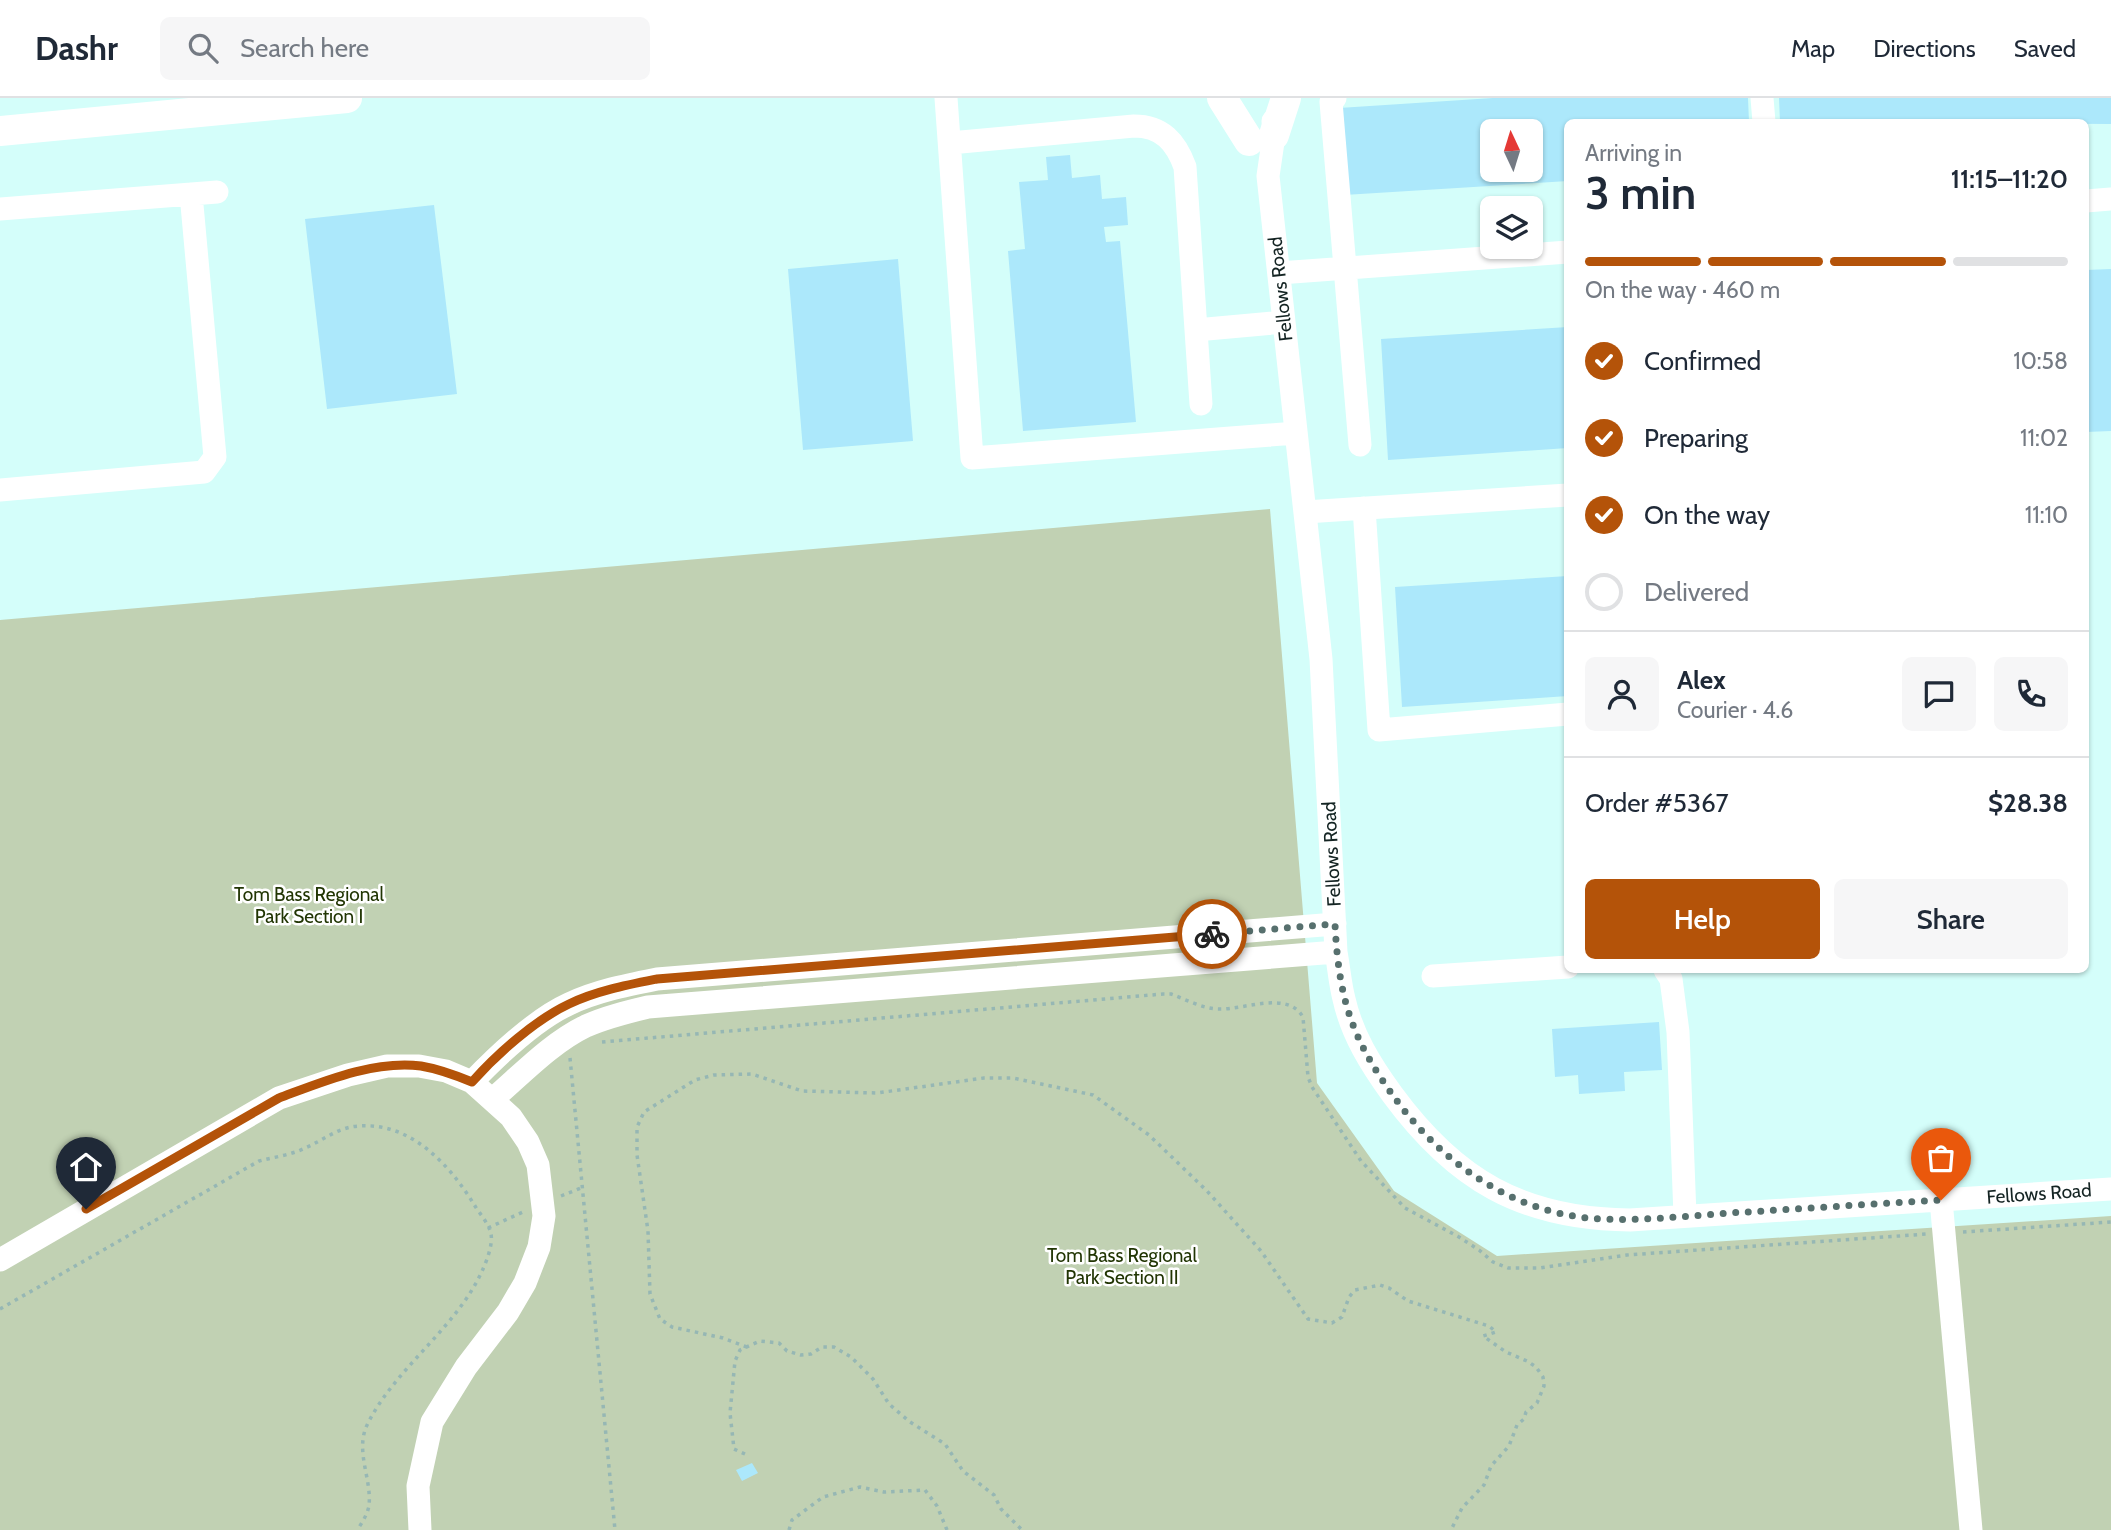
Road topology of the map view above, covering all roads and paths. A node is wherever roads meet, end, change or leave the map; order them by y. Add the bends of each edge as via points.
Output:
1 (347, 98) edge
2 (946, 98) edge
3 (1222, 98) edge
4 (1240, 98) edge
5 (1272, 98) edge
6 (1286, 98) edge
7 (1335, 98) edge
8 (1762, 98) edge
9 (1764, 119) edge
10 (0, 131) edge
11 (1261, 138) junction
12 (950, 143) junction
13 (217, 192) dead end
14 (191, 194) junction
15 (2111, 199) edge
16 (2089, 201) edge
17 (0, 209) edge
18 (1564, 252) edge
19 (1343, 269) junction
20 (1279, 273) junction
21 (1284, 322) junction
22 (1196, 330) junction
23 (1201, 404) dead end
24 (1296, 433) junction
25 (1360, 445) dead end
26 (0, 490) edge
27 (1564, 495) edge
28 (1364, 508) junction
29 (1305, 512) junction
30 (1564, 714) edge
31 (1335, 924) junction
32 (986, 952) junction
33 (1336, 952) junction
34 (1564, 967) edge
35 (1667, 973) edge
36 (1433, 976) dead end
37 (673, 978) junction
38 (988, 979) junction
39 (676, 1003) junction
40 (600, 1042) dead end
41 (570, 1055) dead end
42 (472, 1082) junction
43 (493, 1099) junction
44 (2111, 1189) edge
45 (1941, 1200) junction
46 (1685, 1216) junction
47 (2111, 1222) edge
48 (1944, 1233) junction
49 (0, 1260) edge
50 (0, 1310) edge
51 (747, 1347) junction
52 (744, 1454) dead end
53 (357, 1530) edge
54 (420, 1530) edge
55 (615, 1530) edge
56 (789, 1530) edge
57 (947, 1530) edge
58 (1022, 1530) edge
59 (1451, 1530) edge
60 (1971, 1530) edge

1 - 10 main road
2 - 12 street
3 - 11 main road
4 - 11 street, Fellows Road
5 - 11 street, Fellows Road
6 - 11 main road
7 - 19 street via 1331,102
8 - 9 street
11 - 20 street, Fellows Road
12 - 22 street via 1134,126 1146,126 1170,138 1185,167
12 - 24 street via 972,458
13 - 14 street
14 - 17 street
14 - 26 street via 215,457 205,472
15 - 16 street
18 - 19 street
19 - 20 street
19 - 25 street
20 - 21 street, Fellows Road
21 - 22 street
21 - 24 street, Fellows Road
22 - 23 street
24 - 29 street, Fellows Road
27 - 28 street
28 - 29 street
28 - 30 street via 1379,730
29 - 31 street, Fellows Road via 1321,659
31 - 32 street
31 - 33 street, Fellows Road
32 - 37 street
32 - 38 street
33 - 38 street
33 - 46 street, Fellows Road via 1344,1000 1370,1063 1412,1121 1473,1176 1516,1200 1572,1216 1630,1220
34 - 36 street
35 - 46 street via 1678,1032
37 - 39 street
37 - 42 street via 597,993 567,1005 492,1061
38 - 39 street
39 - 43 street via 615,1015 585,1027 543,1054
40 - 48 path via 1163,993 1218,1009 1281,1004 1298,1009 1303,1017 1312,1087 1361,1161 1405,1208 1508,1268
41 - 55 path
42 - 43 street
42 - 49 street via 446,1071 387,1066 279,1098
43 - 54 street via 517,1125 538,1165 544,1216 541,1237 525,1283 508,1312 432,1422 418,1486
44 - 45 street, Fellows Road
45 - 46 street, Fellows Road
45 - 48 street
47 - 48 path
48 - 60 street
50 - 53 path via 259,1161 302,1150 345,1128 376,1126 411,1138 441,1160 464,1190 488,1227 491,1243 482,1270 458,1308 368,1422 362,1448 369,1508
51 - 52 path via 734,1361 730,1413 734,1449
51 - 58 path via 769,1341 802,1355 834,1347 851,1357 889,1404 945,1444 963,1471 994,1496
51 - 59 path via 672,1327 660,1319 654,1307 635,1140 644,1112 695,1080 728,1074 752,1074 802,1091 877,1093 1013,1077 1072,1089 1093,1095 1166,1151 1261,1251 1308,1319 1332,1323 1342,1317 1355,1290 1380,1285 1408,1301 1480,1321 1496,1332 1483,1336 1536,1367 1543,1377 1542,1395 1517,1425 1485,1485 1462,1508
56 - 57 path via 792,1520 823,1497 860,1488 925,1490

